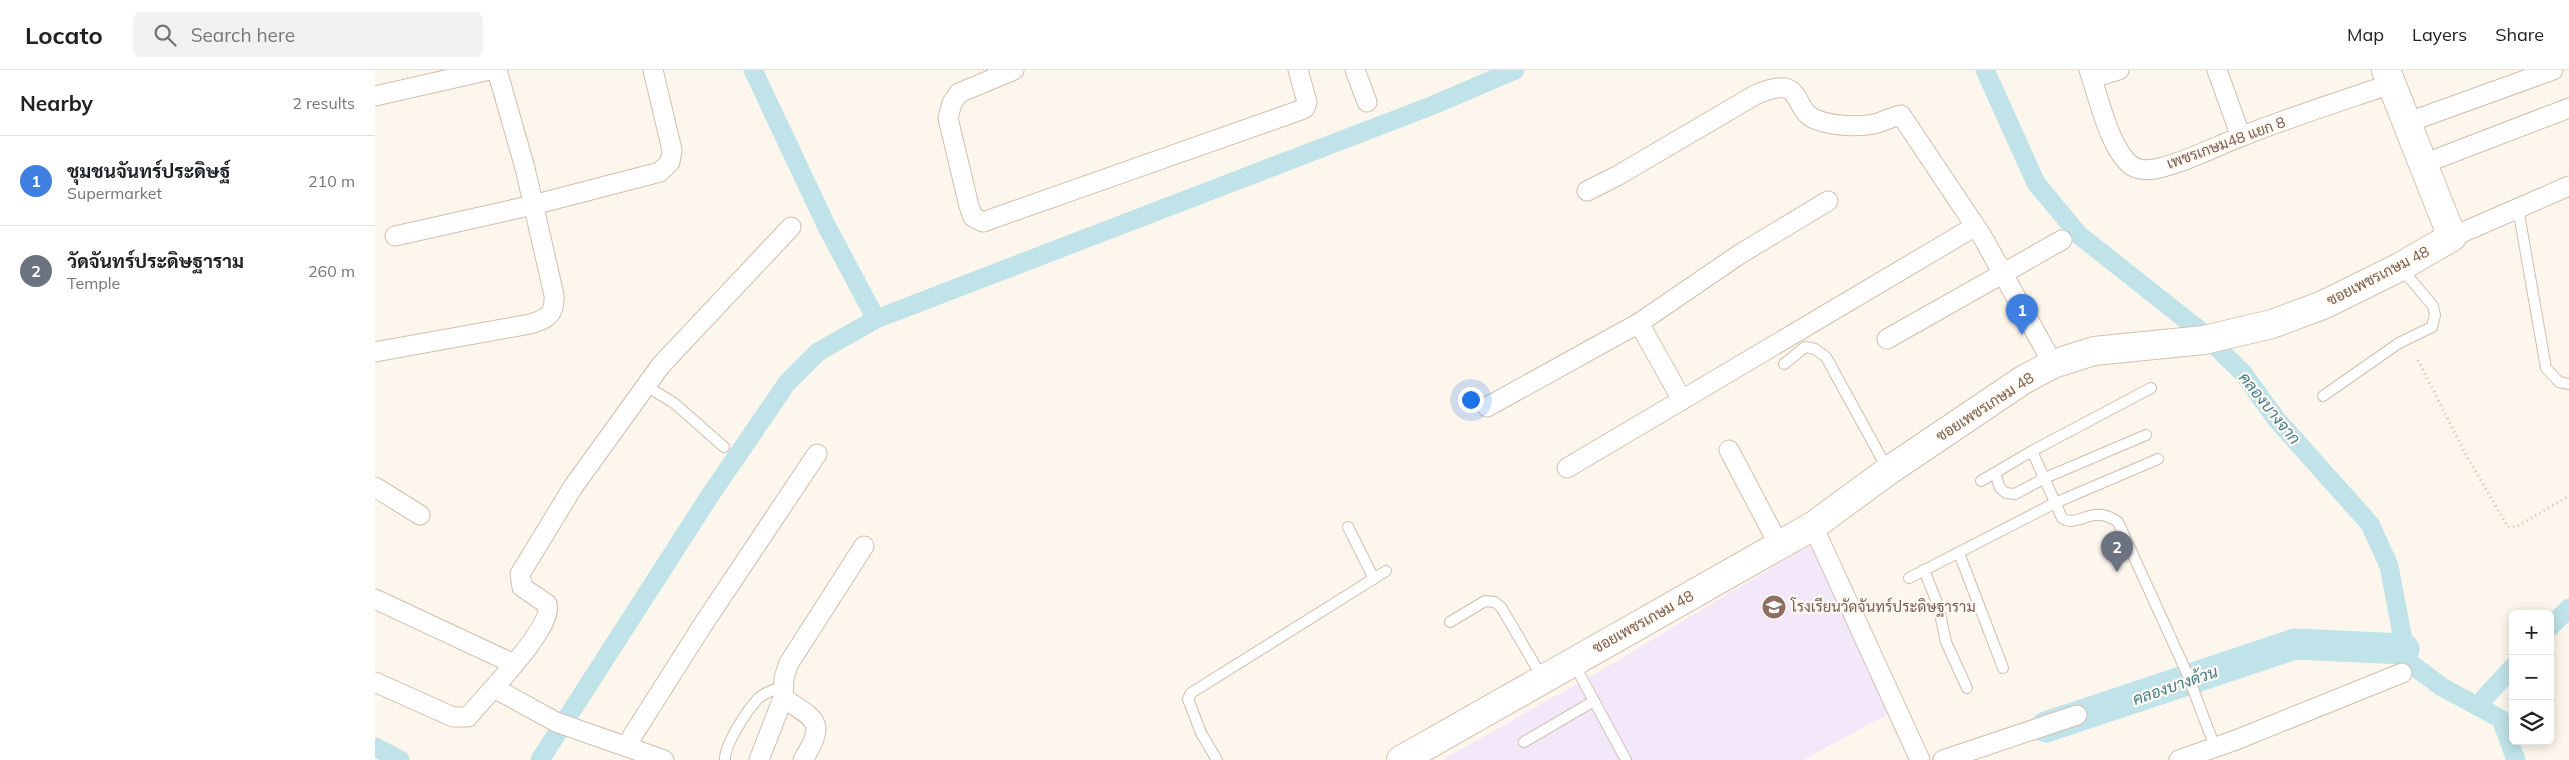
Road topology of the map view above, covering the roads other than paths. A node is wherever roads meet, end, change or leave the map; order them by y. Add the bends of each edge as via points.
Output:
1 (490, 70) edge
2 (497, 70) edge
3 (653, 70) edge
4 (1014, 70) edge
5 (1298, 70) edge
6 (1355, 70) edge
7 (2119, 70) edge
8 (2217, 70) edge
9 (2553, 70) edge
10 (2091, 74) edge
11 (2388, 74) edge
12 (375, 96) edge
13 (1367, 102) dead end
14 (2569, 108) edge
15 (2406, 123) junction
16 (2241, 136) junction
17 (2423, 164) junction
18 (2569, 186) edge
19 (1587, 191) dead end
20 (1828, 201) dead end
21 (533, 205) junction
22 (2519, 208) junction
23 (1974, 227) junction
24 (791, 228) dead end
25 (395, 236) dead end
26 (2451, 237) junction
27 (2062, 240) dead end
28 (2400, 267) junction
29 (2004, 273) junction
30 (1639, 323) junction
31 (1887, 339) dead end
32 (375, 352) edge
33 (1784, 364) dead end
34 (2053, 364) junction
35 (2569, 384) edge
36 (646, 386) junction
37 (2151, 388) dead end
38 (2323, 396) dead end
39 (1682, 400) junction
40 (1487, 408) dead end
41 (2146, 435) dead end
42 (724, 447) dead end
43 (1729, 450) dead end
44 (2033, 451) junction
45 (817, 454) dead end
46 (2158, 459) dead end
47 (1567, 468) dead end
48 (1888, 471) junction
49 (1995, 474) junction
50 (2045, 478) junction
51 (1981, 481) dead end
52 (375, 487) edge
53 (2055, 502) junction
54 (419, 515) dead end
55 (1813, 526) junction
56 (1348, 528) dead end
57 (1779, 545) junction
58 (864, 546) dead end
59 (1959, 553) junction
60 (1924, 570) junction
61 (1386, 571) dead end
62 (1909, 578) dead end
63 (1373, 579) junction
64 (375, 599) edge
65 (1450, 622) dead end
66 (1573, 661) junction
67 (515, 664) junction
68 (2003, 668) dead end
69 (2402, 673) dead end
70 (1543, 678) junction
71 (375, 682) edge
72 (494, 688) junction
73 (1967, 688) dead end
74 (783, 692) junction
75 (1594, 701) junction
76 (2077, 715) dead end
77 (1524, 742) dead end
78 (626, 746) junction
79 (2215, 746) junction
80 (1972, 756) edge
81 (664, 760) edge
82 (725, 760) edge
83 (759, 760) edge
84 (803, 760) edge
85 (1217, 760) edge
86 (1401, 760) edge
87 (1626, 760) edge
88 (1920, 760) edge
89 (1943, 760) edge
90 (2179, 760) edge

1 - 12 street
2 - 21 street
3 - 21 street via 672,150 670,162 660,172
4 - 5 street via 959,93 948,118 969,206 973,217 983,222 1305,108 1307,102
6 - 13 street
7 - 10 street
8 - 16 street
9 - 15 street
10 - 16 street, เพชรเกษม48 แยก 8 via 2112,137 2125,160 2134,167 2153,169 2190,158
11 - 15 street
11 - 16 street, เพชรเกษม48 แยก 8
14 - 17 street
15 - 17 street
17 - 26 street
18 - 22 street
19 - 23 street via 1755,95 1774,87 1785,87 1799,99 1809,116 1824,122 1874,124 1901,115
20 - 30 street via 1740,254
21 - 25 street
21 - 32 street via 554,296 551,315 530,324
22 - 26 street
22 - 35 lane via 2546,368 2559,382
23 - 29 street
23 - 39 street
24 - 36 street via 692,330
26 - 28 street, ซอยเพชรเกษม 48
27 - 29 street
28 - 34 street, ซอยเพชรเกษม 48 via 2323,305 2272,324 2204,340 2094,351
28 - 38 lane via 2433,306 2432,327 2399,344
29 - 31 street
29 - 34 street
30 - 39 street
30 - 40 street
33 - 48 lane via 1805,347 1825,356
34 - 48 street, ซอยเพชรเกษม 48 via 2023,380
36 - 42 lane via 674,403
36 - 67 street via 573,487 523,566 520,574 522,587 547,604 549,610
37 - 44 lane
39 - 47 street
41 - 50 lane
43 - 57 street
44 - 49 lane
44 - 50 lane
45 - 78 street
46 - 53 lane
48 - 55 street, ซอยเพชรเกษม 48
49 - 50 lane via 2000,488 2015,494
49 - 51 lane
50 - 53 lane
52 - 54 street
53 - 59 lane
53 - 79 lane via 2067,522 2093,514 2107,515 2118,522 2199,700
55 - 57 street, ซอยเพชรเกษม 48
55 - 88 street
56 - 63 lane
57 - 66 street, ซอยเพชรเกษม 48
58 - 74 street via 789,663
59 - 60 lane
59 - 68 lane
60 - 62 lane
60 - 73 lane via 1938,605 1946,642
61 - 63 lane
63 - 85 lane via 1191,693 1189,699 1201,733
64 - 67 street
65 - 70 lane via 1485,601 1495,602
66 - 70 street, ซอยเพชรเกษม 48
66 - 75 lane
67 - 72 street
69 - 79 street
70 - 86 street, ซอยเพชรเกษม 48
71 - 72 street via 460,718 468,717
72 - 78 street via 564,726
74 - 82 lane via 763,695 755,701 727,747
74 - 83 street
74 - 84 street via 813,719 817,729 813,744
75 - 77 lane
75 - 87 lane
76 - 80 street
78 - 81 street
79 - 90 street
80 - 89 street

